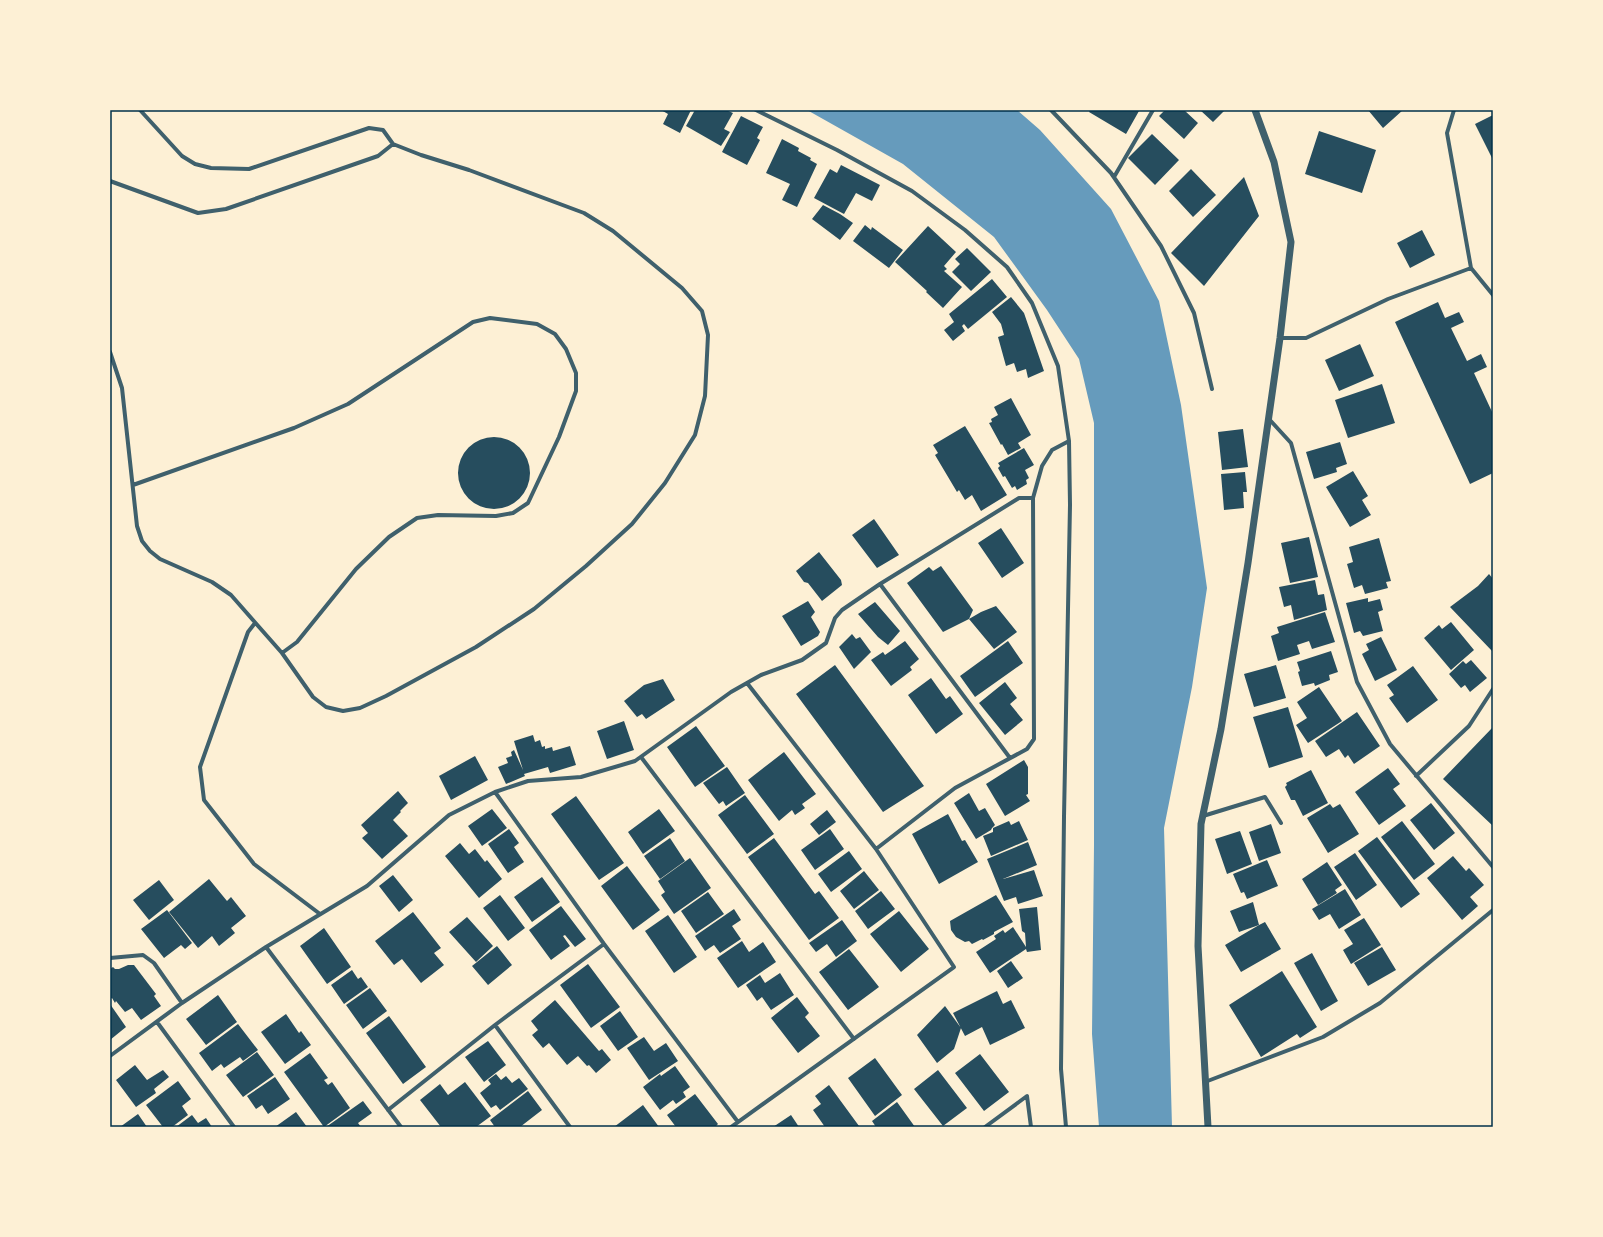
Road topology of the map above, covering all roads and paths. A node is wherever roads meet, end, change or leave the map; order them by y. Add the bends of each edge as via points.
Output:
1 (140, 110) edge
2 (756, 110) edge
3 (1051, 110) edge
4 (1153, 110) edge
5 (1255, 110) edge
6 (1454, 110) edge
7 (393, 144) junction
8 (1114, 177) junction
9 (110, 180) edge
10 (1472, 268) junction
11 (1493, 295) edge
12 (1280, 338) junction
13 (110, 352) edge
14 (1212, 389) dead end
15 (1268, 418) junction
16 (1068, 441) junction
17 (133, 485) junction
18 (1033, 498) junction
19 (880, 584) junction
20 (255, 623) junction
21 (282, 653) junction
22 (747, 683) junction
23 (1493, 689) edge
24 (641, 757) junction
25 (1010, 758) junction
26 (1416, 776) junction
27 (495, 792) junction
28 (1203, 816) junction
29 (1282, 823) dead end
30 (876, 849) junction
31 (1493, 867) edge
32 (1493, 910) edge
33 (320, 914) junction
34 (604, 944) junction
35 (266, 947) junction
36 (110, 958) edge
37 (182, 1003) junction
38 (157, 1022) junction
39 (495, 1025) junction
40 (854, 1039) junction
41 (110, 1056) edge
42 (1205, 1082) junction
43 (388, 1110) junction
44 (738, 1122) junction
45 (234, 1127) edge
46 (401, 1127) edge
47 (570, 1127) edge
48 (731, 1127) edge
49 (985, 1127) edge
50 (1031, 1127) edge
51 (1066, 1127) edge
52 (1208, 1127) edge

1 - 7 street via 182,156 196,164 211,168 249,169 369,128 383,130
2 - 16 street via 912,191 965,230 1007,267 1032,303 1058,366
3 - 8 street
4 - 8 street
5 - 12 street via 1274,162 1291,242
6 - 10 street via 1447,133
7 - 9 street via 378,156 226,209 198,213
7 - 21 street via 584,212 613,230 682,288 702,311 708,335 705,396 695,435 665,483 632,524 534,609 476,646 386,696 360,708 343,711 326,707 313,697
8 - 14 street via 1161,246 1194,313
10 - 11 street
10 - 12 street via 1388,299 1306,338
12 - 15 street
13 - 17 street via 122,388
15 - 26 street via 1291,443 1357,682 1390,744
15 - 28 street via 1221,729
16 - 18 street via 1052,450 1042,466
16 - 51 street via 1070,505 1061,1069
17 - 20 street via 136,526 142,541 150,551 160,559 212,582 230,595
17 - 21 street via 294,428 348,404 472,322 490,318 537,324 555,334 566,348 576,373 576,391 559,437 528,503 513,513 496,516 438,515 417,518 389,537 356,569 297,642
18 - 19 street via 1019,498
18 - 25 street via 1034,739 1027,749
19 - 22 street via 842,610 835,618 826,643 802,660
19 - 25 street
20 - 21 street
20 - 33 street via 248,632 200,767 204,800 254,864
22 - 24 street
22 - 30 street
23 - 26 street via 1469,726
24 - 27 street via 581,777 528,781
24 - 40 street
25 - 30 street via 955,788
26 - 31 street
27 - 33 street via 449,815 367,886
27 - 34 street
28 - 29 street via 1265,797
28 - 42 street via 1198,946
30 - 40 street via 954,967
32 - 42 street via 1380,1003 1323,1037
33 - 35 street
34 - 39 street
34 - 44 street
35 - 37 street
35 - 43 street
36 - 37 street via 143,955 154,963
37 - 38 street
38 - 41 street
38 - 45 street
39 - 43 street
39 - 47 street
40 - 44 street
42 - 52 street
43 - 46 street
44 - 48 street
49 - 50 street via 1027,1096

